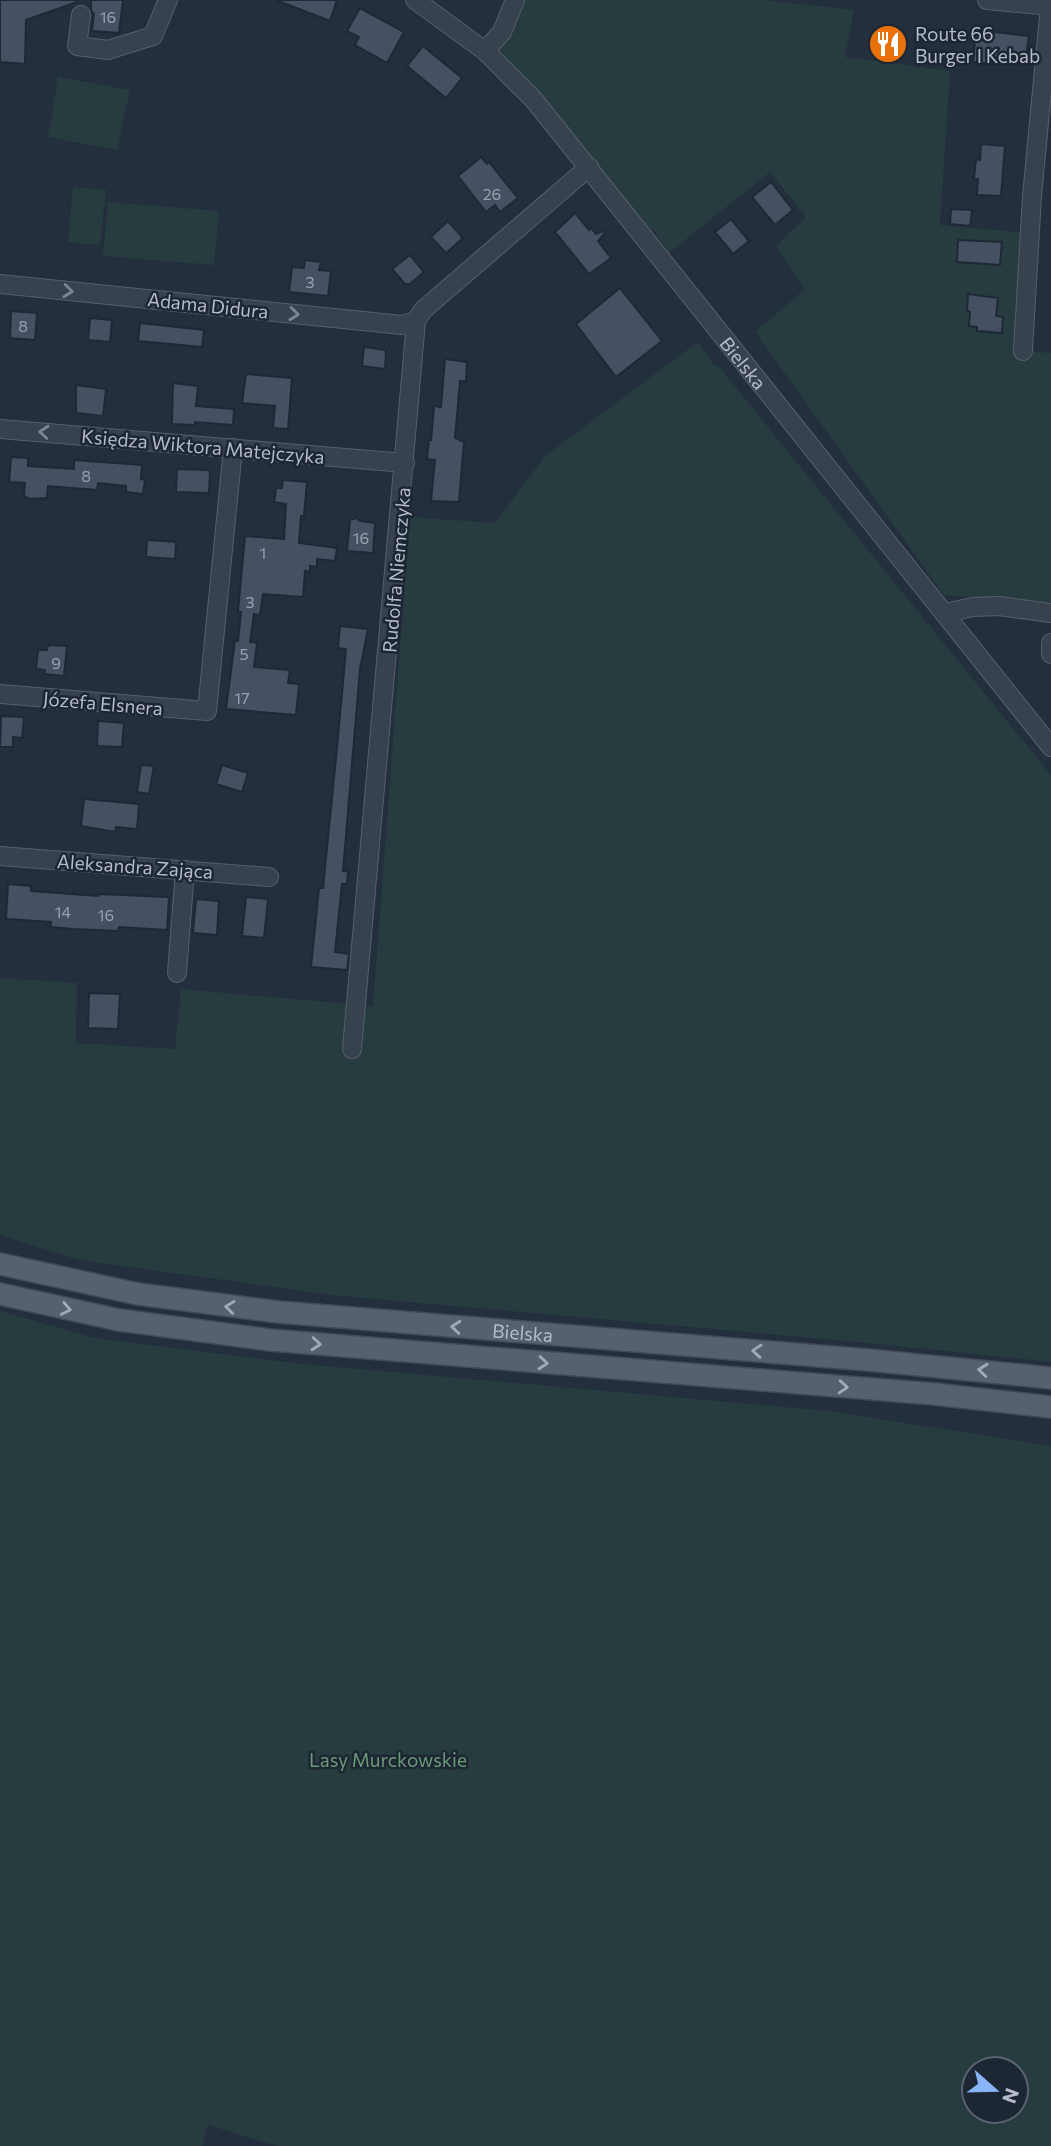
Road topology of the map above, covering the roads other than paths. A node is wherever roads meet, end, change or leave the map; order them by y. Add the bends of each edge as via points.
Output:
1 (168, 0) edge
2 (415, 0) edge
3 (515, 0) edge
4 (986, 0) edge
5 (1051, 6) edge
6 (81, 15) dead end
7 (485, 51) junction
8 (589, 167) junction
9 (0, 284) edge
10 (416, 321) junction
11 (1023, 351) dead end
12 (0, 429) edge
13 (233, 448) junction
14 (405, 463) junction
15 (945, 613) junction
16 (1051, 613) edge
17 (1051, 643) edge
18 (1051, 654) edge
19 (0, 694) edge
20 (1051, 747) edge
21 (0, 856) edge
22 (185, 870) junction
23 (269, 877) dead end
24 (177, 973) dead end
25 (352, 1049) dead end
26 (0, 1264) edge
27 (0, 1294) edge
28 (1051, 1378) edge
29 (1051, 1407) edge

1 - 6 street via 153,36 108,50 77,46
2 - 7 street, Bielska
3 - 7 street via 502,32
4 - 5 street
5 - 11 street via 1032,196
7 - 8 street, Bielska via 534,100
8 - 10 street via 423,310
8 - 15 street, Bielska
9 -> 10 street, Adama Didura via 402,325
10 - 14 street, Rudolfa Niemczyka
13 -> 12 street, Księdza Wiktora Matejczyka
13 - 14 street, Księdza Wiktora Matejczyka
13 - 19 street, Józefa Elsnera via 207,711
14 - 25 street, Rudolfa Niemczyka
15 - 16 street via 999,606
15 - 20 street, Bielska
17 - 18 street
21 - 22 street, Aleksandra Zająca
22 - 23 street, Aleksandra Zająca
22 - 24 street
28 -> 26 main road, Bielska via 278,1312 138,1294
27 -> 29 main road, Bielska via 119,1320 270,1340

